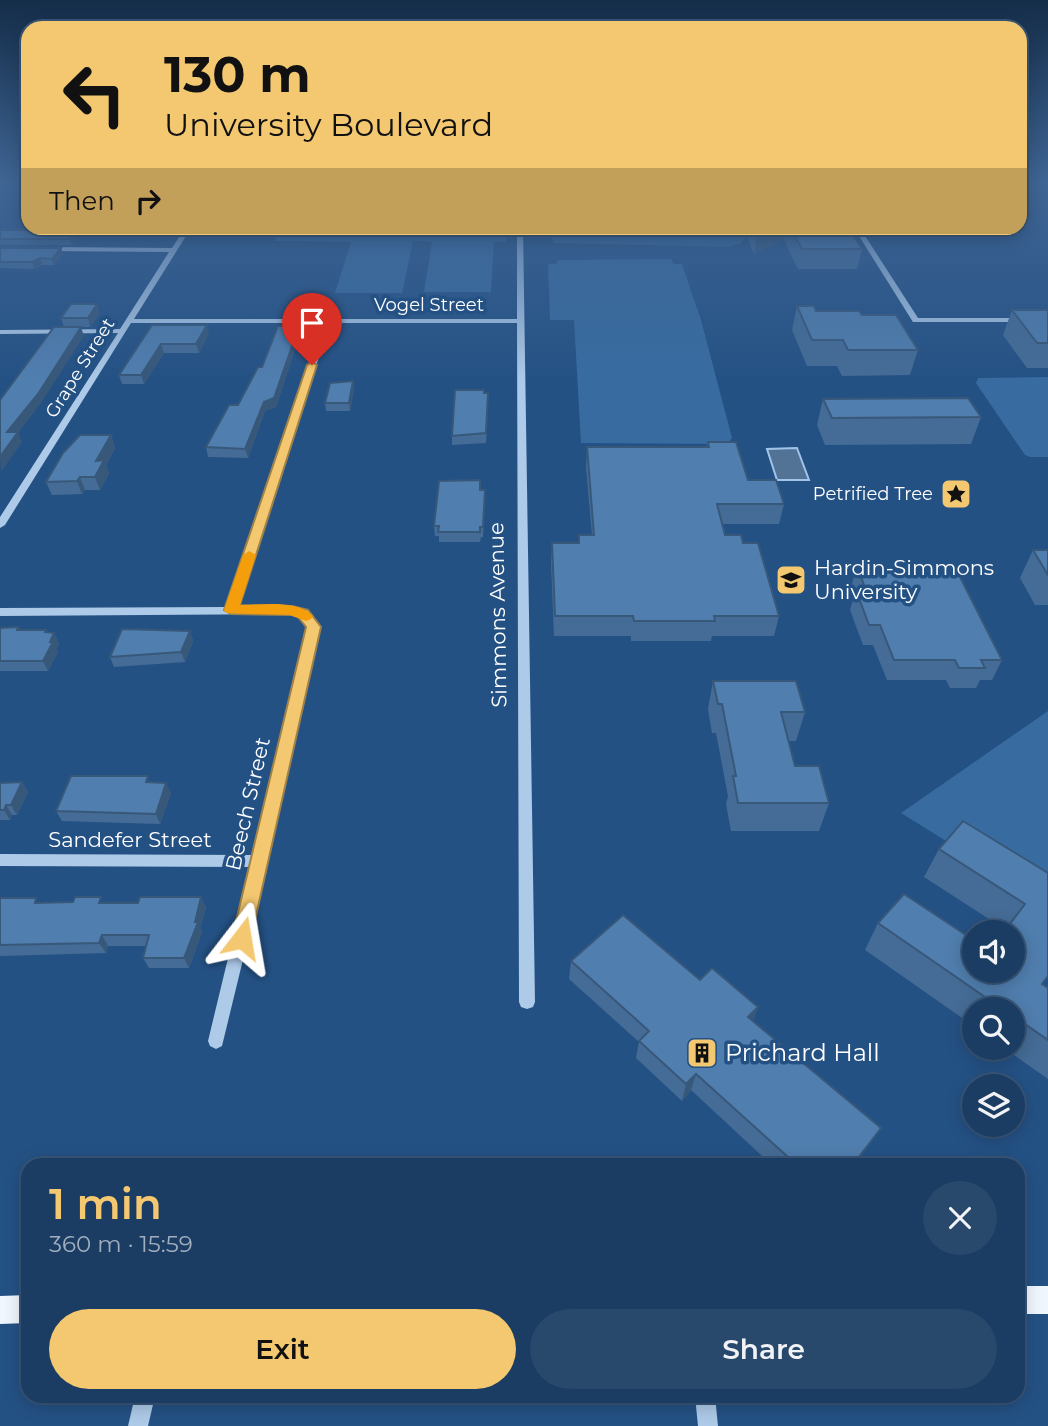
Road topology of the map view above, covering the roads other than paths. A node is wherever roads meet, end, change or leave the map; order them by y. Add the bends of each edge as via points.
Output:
1 (520, 248) edge
2 (870, 248) edge
3 (40, 249) edge
4 (174, 250) joint
5 (327, 320) junction
6 (916, 320) joint
7 (1048, 320) edge
8 (128, 321) junction
9 (520, 321) junction
10 (0, 331) edge
11 (122, 331) junction
12 (0, 525) edge
13 (231, 610) junction
14 (0, 611) edge
15 (0, 860) edge
16 (260, 861) junction
17 (527, 1002) dead end
18 (216, 1041) dead end
19 (1025, 1300) edge
20 (1048, 1300) edge
21 (21, 1309) edge
22 (0, 1310) edge
23 (143, 1403) edge
24 (706, 1403) edge
25 (138, 1426) edge
26 (708, 1426) edge

1 - 9 street, Simmons Avenue
2 - 6 street
3 - 4 street
4 - 8 street, Grape Street
5 - 8 street, Vogel Street
5 - 9 street, Vogel Street
5 - 13 street
6 - 7 street
8 - 11 street, Grape Street
9 - 17 street, Simmons Avenue
10 - 11 street
11 - 12 street, Grape Street
13 - 14 street
13 - 16 street, Beech Street via 292,610 303,613 314,627
15 - 16 street, Sandefer Street
16 - 18 street, Beech Street
19 - 20 main road
21 - 22 main road
23 - 25 street
24 - 26 street

